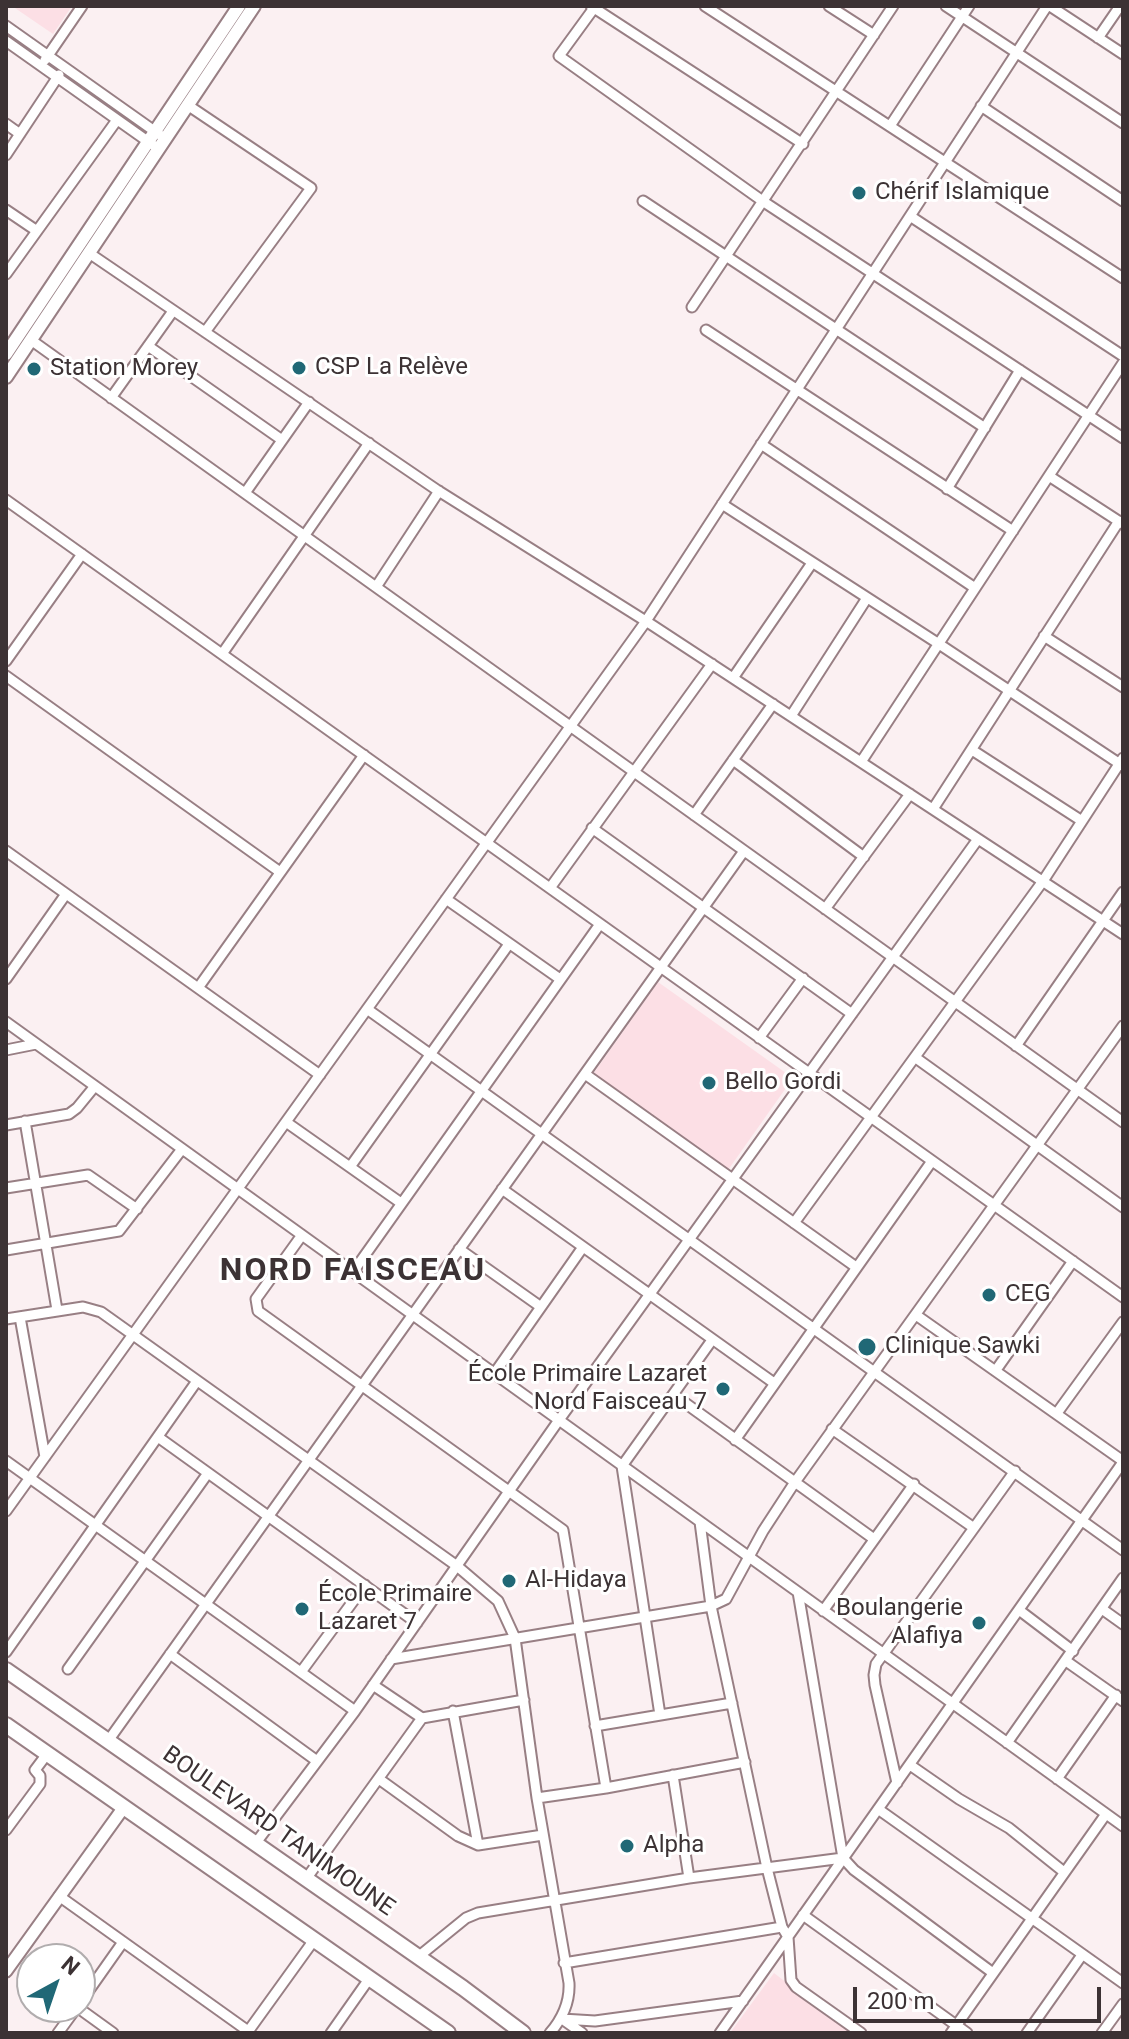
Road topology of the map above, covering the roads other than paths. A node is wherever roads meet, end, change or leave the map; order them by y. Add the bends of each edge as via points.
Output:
1 (82, 6) edge
2 (239, 6) edge
3 (254, 6) edge
4 (705, 6) edge
5 (829, 6) edge
6 (893, 6) edge
7 (946, 6) edge
8 (969, 6) edge
9 (1048, 6) edge
10 (1120, 6) edge
11 (593, 7) edge
12 (962, 17) junction
13 (6, 26) edge
14 (874, 35) junction
15 (1098, 38) junction
16 (6, 41) edge
17 (1016, 53) junction
18 (1123, 54) edge
19 (48, 55) junction
20 (41, 66) junction
21 (64, 67) junction
22 (58, 78) junction
23 (837, 92) junction
24 (189, 106) junction
25 (981, 106) junction
26 (117, 120) junction
27 (1123, 123) edge
28 (6, 124) edge
29 (890, 126) junction
30 (20, 134) junction
31 (160, 139) junction
32 (803, 144) junction
33 (6, 155) edge
34 (945, 162) junction
35 (643, 201) dead end
36 (1123, 201) edge
37 (764, 202) junction
38 (6, 210) edge
39 (910, 216) junction
40 (37, 231) junction
41 (89, 253) junction
42 (726, 258) junction
43 (872, 273) junction
44 (6, 274) edge
45 (1123, 278) edge
46 (692, 307) dead end
47 (173, 311) junction
48 (706, 330) dead end
49 (835, 331) junction
50 (205, 332) junction
51 (31, 340) junction
52 (148, 346) junction
53 (6, 354) edge
54 (1123, 356) edge
55 (1123, 363) edge
56 (1020, 370) junction
57 (6, 377) edge
58 (797, 389) junction
59 (111, 398) junction
60 (309, 402) junction
61 (1089, 415) junction
62 (985, 428) junction
63 (1123, 438) edge
64 (282, 440) junction
65 (369, 443) junction
66 (761, 444) junction
67 (1049, 476) junction
68 (947, 489) junction
69 (439, 491) junction
70 (245, 493) junction
71 (6, 500) edge
72 (722, 504) junction
73 (1121, 522) edge
74 (1013, 531) junction
75 (304, 536) junction
76 (82, 554) junction
77 (812, 563) junction
78 (376, 587) junction
79 (975, 588) junction
80 (867, 598) junction
81 (646, 621) junction
82 (1044, 636) junction
83 (939, 644) junction
84 (222, 654) junction
85 (6, 661) edge
86 (712, 664) junction
87 (6, 676) edge
88 (733, 678) junction
89 (1123, 687) edge
90 (1010, 691) junction
91 (773, 704) junction
92 (791, 716) junction
93 (570, 726) junction
94 (972, 750) junction
95 (364, 755) junction
96 (733, 760) junction
97 (861, 762) junction
98 (1122, 763) edge
99 (634, 772) junction
100 (910, 794) junction
101 (933, 809) junction
102 (694, 815) junction
103 (1082, 821) junction
104 (592, 828) junction
105 (978, 839) junction
106 (486, 843) junction
107 (6, 851) edge
108 (744, 851) junction
109 (864, 857) junction
110 (280, 872) junction
111 (1043, 881) junction
112 (550, 888) junction
113 (1123, 892) edge
114 (66, 894) junction
115 (446, 899) junction
116 (704, 907) junction
117 (825, 909) junction
118 (1104, 921) junction
119 (600, 924) junction
120 (1123, 934) edge
121 (509, 944) junction
122 (893, 958) junction
123 (661, 967) junction
124 (803, 978) junction
125 (6, 979) edge
126 (560, 979) junction
127 (198, 988) junction
128 (956, 1003) junction
129 (367, 1009) junction
130 (852, 1014) junction
131 (6, 1022) edge
132 (1123, 1026) edge
133 (759, 1038) junction
134 (36, 1044) junction
135 (1016, 1046) junction
136 (6, 1050) edge
137 (431, 1054) junction
138 (916, 1058) junction
139 (809, 1073) junction
140 (585, 1074) junction
141 (320, 1075) junction
142 (95, 1086) junction
143 (482, 1090) junction
144 (1078, 1090) junction
145 (872, 1118) junction
146 (25, 1121) junction
147 (286, 1122) junction
148 (1123, 1122) edge
149 (6, 1125) edge
150 (542, 1133) junction
151 (1039, 1146) junction
152 (182, 1149) junction
153 (932, 1161) junction
154 (350, 1167) junction
155 (733, 1179) junction
156 (35, 1183) junction
157 (6, 1188) edge
158 (238, 1189) junction
159 (502, 1189) junction
160 (401, 1203) junction
161 (995, 1206) junction
162 (1123, 1207) edge
163 (137, 1209) junction
164 (794, 1223) junction
165 (302, 1235) junction
166 (691, 1240) junction
167 (45, 1243) junction
168 (583, 1247) junction
169 (459, 1249) junction
170 (6, 1250) edge
171 (1073, 1261) junction
172 (856, 1267) junction
173 (353, 1272) junction
174 (650, 1295) junction
175 (1123, 1297) edge
176 (541, 1307) junction
177 (57, 1310) junction
178 (413, 1315) junction
179 (916, 1315) junction
180 (20, 1317) junction
181 (6, 1319) edge
182 (1123, 1322) edge
183 (814, 1328) junction
184 (133, 1335) junction
185 (712, 1340) junction
186 (996, 1370) junction
187 (874, 1371) junction
188 (494, 1374) junction
189 (197, 1381) junction
190 (774, 1383) junction
191 (363, 1386) junction
192 (674, 1395) junction
193 (1057, 1413) junction
194 (559, 1420) junction
195 (832, 1429) junction
196 (158, 1437) junction
197 (735, 1440) junction
198 (45, 1457) junction
199 (6, 1461) edge
200 (308, 1461) junction
201 (1123, 1462) edge
202 (622, 1466) junction
203 (1015, 1471) junction
204 (208, 1473) junction
205 (30, 1478) junction
206 (795, 1482) junction
207 (914, 1484) junction
208 (510, 1492) junction
209 (6, 1511) edge
210 (269, 1516) junction
211 (1083, 1519) junction
212 (700, 1522) junction
213 (95, 1524) junction
214 (974, 1528) junction
215 (874, 1539) junction
216 (1123, 1550) edge
217 (750, 1558) junction
218 (145, 1560) junction
219 (457, 1566) junction
220 (1123, 1578) edge
221 (365, 1585) junction
222 (798, 1592) junction
223 (207, 1604) junction
224 (711, 1606) junction
225 (1102, 1609) junction
226 (1019, 1610) junction
227 (823, 1611) junction
228 (647, 1616) junction
229 (417, 1623) junction
230 (1123, 1624) edge
231 (578, 1628) junction
232 (515, 1638) junction
233 (1073, 1651) junction
234 (6, 1652) edge
235 (170, 1654) junction
236 (883, 1654) junction
237 (391, 1659) junction
238 (1066, 1661) junction
239 (68, 1669) dead end
240 (6, 1670) edge
241 (301, 1672) junction
242 (373, 1685) junction
243 (1119, 1698) edge
244 (524, 1700) junction
245 (732, 1703) junction
246 (953, 1704) junction
247 (355, 1711) junction
248 (453, 1711) junction
249 (660, 1715) junction
250 (422, 1718) junction
251 (6, 1725) edge
252 (595, 1726) junction
253 (108, 1741) junction
254 (1007, 1743) junction
255 (47, 1754) junction
256 (317, 1761) junction
257 (745, 1762) junction
258 (910, 1765) junction
259 (673, 1775) junction
260 (379, 1779) junction
261 (1057, 1779) junction
262 (897, 1783) junction
263 (606, 1788) junction
264 (537, 1798) junction
265 (124, 1807) junction
266 (878, 1809) junction
267 (1106, 1814) junction
268 (1123, 1826) edge
269 (6, 1830) edge
270 (543, 1835) junction
271 (255, 1844) junction
272 (478, 1845) junction
273 (843, 1858) junction
274 (767, 1868) junction
275 (1064, 1872) junction
276 (689, 1878) junction
277 (306, 1879) junction
278 (59, 1896) junction
279 (553, 1899) junction
280 (803, 1915) junction
281 (1031, 1918) junction
282 (782, 1927) junction
283 (788, 1937) junction
284 (314, 1940) junction
285 (123, 1942) junction
286 (1082, 1955) junction
287 (418, 1957) junction
288 (8, 1963) edge
289 (564, 1963) junction
290 (993, 1973) junction
291 (369, 1979) junction
292 (96, 1980) edge
293 (1123, 1983) edge
294 (743, 2001) junction
295 (1123, 2004) edge
296 (96, 2020) edge
297 (556, 2026) edge
298 (954, 2029) edge
299 (247, 2032) edge
300 (113, 2033) edge
301 (331, 2033) edge
302 (448, 2033) edge
303 (523, 2033) edge
304 (582, 2033) edge
305 (720, 2033) edge
306 (861, 2033) edge
307 (967, 2033) edge
308 (1027, 2033) edge
309 (1102, 2033) edge

1 - 19 street
2 - 31 main road
3 - 24 main road
4 - 23 street
5 - 14 street
6 - 14 street
7 - 12 street
8 - 12 street
9 - 15 street
9 - 17 street
10 - 15 street
11 - 32 street
11 - 37 street via 559,56
12 - 17 street
12 - 29 street
13 - 19 street
14 - 23 street
15 - 18 street
16 - 20 street
17 - 25 street
17 - 27 street
19 - 20 street
19 - 21 street
20 - 22 street
21 - 22 street
21 - 31 street
22 - 26 street
22 - 30 street
23 - 29 street
23 - 32 street
24 - 31 main road
24 - 50 street via 311,188
25 - 34 street
25 - 36 street
26 - 31 street
26 - 40 street
28 - 30 street
29 - 34 street
30 - 33 street
31 - 41 main road
31 - 53 main road
32 - 37 street
34 - 39 street
34 - 45 street
35 - 42 street
37 - 42 street
37 - 43 street
38 - 40 street
39 - 43 street
39 - 54 street
40 - 44 street
41 - 47 street
41 - 51 main road
42 - 46 street
42 - 49 street
43 - 49 street
43 - 56 street
47 - 50 street
47 - 52 street
48 - 58 street
49 - 58 street
49 - 62 street
50 - 60 street
51 - 57 main road
51 - 59 street
52 - 59 street
52 - 64 street
55 - 61 street
56 - 61 street
56 - 62 street
58 - 66 street
58 - 68 street
59 - 70 street
60 - 64 street
60 - 65 street
61 - 63 street
61 - 67 street
62 - 68 street
64 - 70 street
65 - 69 street
65 - 75 street
66 - 72 street
66 - 79 street
67 - 73 street
67 - 74 street
68 - 74 street
69 - 78 street
69 - 81 street
70 - 75 street
71 - 76 street
72 - 77 street
72 - 81 street
73 - 82 street
74 - 79 street
75 - 78 street
75 - 84 street
76 - 84 street
76 - 85 street
77 - 80 street
77 - 88 street
78 - 93 street
79 - 83 street
80 - 83 street
80 - 92 street
81 - 86 street
81 - 93 street
82 - 89 street
82 - 90 street
83 - 90 street
83 - 97 street
84 - 95 street
86 - 88 street
86 - 99 street
87 - 110 street
88 - 91 street
90 - 94 street
90 - 98 street
91 - 92 street
91 - 96 street
92 - 97 street
93 - 99 street
93 - 106 street
94 - 101 street
94 - 103 street
95 - 106 street
95 - 110 street
96 - 102 street
96 - 109 street
97 - 100 street
98 - 103 street
99 - 102 street
99 - 104 street
100 - 101 street
100 - 109 street
101 - 105 street
102 - 108 street
103 - 111 street
104 - 112 street
104 - 116 street
105 - 111 street
105 - 122 street
106 - 112 street
106 - 115 street
107 - 114 street
108 - 116 street
108 - 117 street
109 - 117 street
110 - 127 street
111 - 118 street
111 - 128 street
112 - 119 street
113 - 118 street
114 - 125 street
114 - 127 street
115 - 121 street
115 - 129 street
116 - 123 street
116 - 124 street
117 - 122 street
118 - 120 street
118 - 135 street
119 - 123 street
119 - 126 street
121 - 126 street
121 - 137 street
122 - 128 street
122 - 130 street
123 - 133 street
123 - 140 street
124 - 130 street
124 - 133 street
126 - 143 street
127 - 141 street
128 - 135 street
128 - 138 street
129 - 137 street
129 - 141 street
130 - 139 street
131 - 134 street
132 - 144 street
133 - 139 street
134 - 136 street
134 - 142 street
135 - 144 street
137 - 143 street
137 - 154 street
138 - 145 street
138 - 151 street
139 - 145 street
139 - 155 street
140 - 150 street
140 - 155 street
141 - 147 street
142 - 146 street via 69,1114
142 - 152 street
143 - 150 street
143 - 160 street
144 - 148 street
144 - 151 street
145 - 153 street
145 - 164 street
146 - 149 street
146 - 156 street
147 - 154 street
147 - 158 street
150 - 159 street
150 - 166 street
151 - 161 street
151 - 162 street
152 - 158 street
152 - 163 street
153 - 161 street
153 - 172 street
154 - 160 street
155 - 164 street
155 - 166 street
156 - 157 street
156 - 163 street via 88,1175
156 - 167 street
158 - 165 street
158 - 184 street
159 - 168 street
159 - 169 street
160 - 173 street
161 - 171 street
161 - 179 street
163 - 167 street via 112,1234
164 - 172 street
165 - 173 street
165 - 191 street via 256,1299 258,1311
166 - 174 street
166 - 183 street
167 - 170 street
167 - 177 street
168 - 174 street
168 - 176 street
169 - 176 street
169 - 178 street
171 - 175 street
171 - 186 street
172 - 183 street
173 - 178 street
174 - 185 street
174 - 194 street
176 - 188 street
177 - 180 street
177 - 184 street via 92,1307
178 - 188 street
178 - 191 street
179 - 186 street
179 - 187 street
180 - 181 street
180 - 198 street
182 - 193 street
183 - 187 street
183 - 190 street
184 - 189 street
184 - 198 street
185 - 190 street
185 - 192 street
186 - 193 street
187 - 195 street
187 - 203 street
188 - 194 street
189 - 196 street
189 - 200 street
190 - 197 street
191 - 200 street
191 - 208 street
192 - 197 street
192 - 202 street
193 - 201 street
194 - 202 street
194 - 208 street
195 - 206 street
195 - 207 street
196 - 204 street
196 - 213 street
197 - 206 street
198 - 205 street
199 - 205 street
200 - 210 street
200 - 219 street
201 - 211 street
202 - 212 street
202 - 228 street
203 - 211 street
203 - 214 street
204 - 210 street
204 - 218 street
205 - 209 street
205 - 213 street
206 - 215 street
206 - 217 street
207 - 214 street
207 - 215 street
208 - 219 street
208 - 231 street via 563,1530
210 - 221 street
210 - 223 street
211 - 216 street
211 - 226 street
212 - 217 street
212 - 224 street
213 - 218 street
213 - 234 street
214 - 236 street
215 - 227 street
217 - 222 street
217 - 224 street via 726,1599
218 - 223 street
218 - 239 street
219 - 229 street
219 - 232 street via 498,1601
220 - 225 street
221 - 229 street
221 - 241 street
222 - 227 street
222 - 273 street
223 - 235 street
223 - 241 street
224 - 228 street
224 - 245 street
225 - 230 street
225 - 233 street
226 - 233 street
226 - 246 street
227 - 236 street
228 - 231 street
228 - 249 street
229 - 237 street
231 - 232 street
231 - 252 street
232 - 237 street
232 - 244 street
233 - 238 street
235 - 253 street
235 - 256 street
236 - 246 street
236 - 262 street via 874,1675
237 - 242 street
238 - 243 street
238 - 254 street
240 - 253 main road, BOULEVARD TANIMOUNE
241 - 247 street
242 - 247 street
242 - 250 street
243 - 261 street
244 - 248 street
244 - 264 street
245 - 249 street
245 - 257 street
246 - 254 street
246 - 258 street
247 - 256 street
248 - 250 street
248 - 272 street
249 - 252 street
250 - 260 street
251 - 255 main road
252 - 263 street
253 - 271 main road, BOULEVARD TANIMOUNE
254 - 261 street
255 - 265 main road
255 - 269 street via 35,1770 40,1784
256 - 271 street
257 - 259 street
257 - 274 street
258 - 262 street
258 - 275 street via 1009,1828
259 - 263 street
259 - 276 street
260 - 272 street
260 - 277 street
261 - 267 street
262 - 266 street
263 - 264 street
264 - 270 street
265 - 278 street
265 - 284 main road
266 - 273 street
266 - 281 street
267 - 268 street
267 - 275 street
270 - 272 street
270 - 279 street
271 - 277 main road, BOULEVARD TANIMOUNE
273 - 274 street
273 - 280 street
273 - 290 street
274 - 276 street
274 - 282 street
275 - 281 street
276 - 279 street
277 - 287 main road, BOULEVARD TANIMOUNE
278 - 285 street
278 - 288 street
279 - 287 street via 478,1913
279 - 289 street
280 - 283 street
280 - 298 street
281 - 286 street
281 - 290 street
282 - 283 street
282 - 289 street
283 - 294 street
283 - 306 street via 789,1973 796,1987
284 - 291 main road
284 - 299 street
285 - 292 street
285 - 299 street
286 - 293 street
286 - 308 street
287 - 303 main road, BOULEVARD TANIMOUNE
289 - 297 street via 569,1992
290 - 298 street
291 - 301 street
291 - 302 main road
294 - 297 street
294 - 305 street
295 - 309 street
296 - 300 street
297 - 304 street
298 - 307 street

